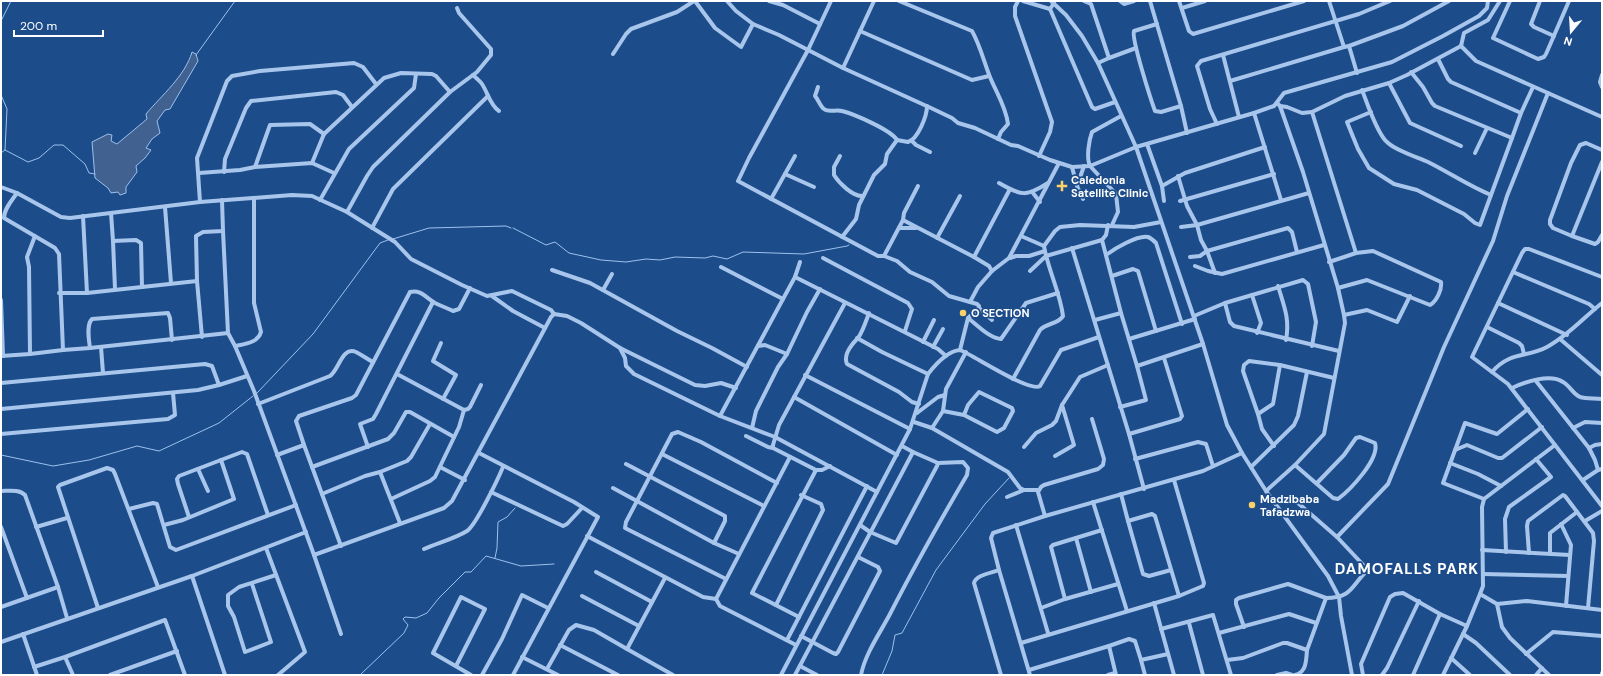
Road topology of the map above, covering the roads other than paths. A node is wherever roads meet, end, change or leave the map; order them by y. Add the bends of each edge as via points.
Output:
1 (695, 1) edge
2 (727, 1) edge
3 (769, 1) edge
4 (831, 1) edge
5 (874, 1) edge
6 (899, 1) edge
7 (1018, 1) edge
8 (1023, 1) edge
9 (1084, 1) edge
10 (1120, 1) edge
11 (1134, 1) edge
12 (1152, 1) edge
13 (1179, 1) edge
14 (1205, 1) edge
15 (1304, 1) edge
16 (1329, 1) edge
17 (1390, 1) edge
18 (1449, 1) edge
19 (1488, 1) edge
20 (1500, 1) edge
21 (1510, 1) edge
22 (1540, 1) edge
23 (1569, 1) edge
24 (1052, 2) edge
25 (457, 8) dead end
26 (1182, 8) junction
27 (1050, 9) junction
28 (1335, 20) junction
29 (753, 24) junction
30 (820, 24) junction
31 (1157, 24) junction
32 (860, 31) junction
33 (1554, 36) junction
34 (1349, 46) junction
35 (1461, 46) junction
36 (1344, 47) junction
37 (1136, 48) junction
38 (808, 50) junction
39 (613, 54) dead end
40 (1223, 55) junction
41 (1109, 58) junction
42 (1438, 59) junction
43 (1098, 64) junction
44 (842, 68) junction
45 (1411, 72) junction
46 (1356, 73) junction
47 (416, 74) junction
48 (473, 75) junction
49 (1602, 75) edge
50 (989, 76) junction
51 (1230, 81) junction
52 (1389, 83) junction
53 (376, 84) junction
54 (818, 87) dead end
55 (1533, 87) junction
56 (1602, 87) edge
57 (1362, 90) junction
58 (450, 92) junction
59 (1548, 93) junction
60 (488, 96) junction
61 (1115, 102) junction
62 (1278, 105) junction
63 (1181, 106) junction
64 (352, 107) junction
65 (929, 107) junction
66 (499, 111) dead end
67 (1312, 112) junction
68 (1371, 112) junction
69 (1254, 113) junction
70 (1521, 113) junction
71 (1121, 116) junction
72 (1239, 117) junction
73 (1602, 117) edge
74 (1217, 124) junction
75 (1487, 128) junction
76 (1187, 133) junction
77 (324, 134) junction
78 (1512, 138) junction
79 (998, 139) junction
80 (897, 140) junction
81 (912, 141) junction
82 (1147, 144) junction
83 (1461, 146) dead end
84 (1136, 147) junction
85 (1265, 147) junction
86 (1602, 150) edge
87 (930, 152) dead end
88 (1475, 153) dead end
89 (795, 156) dead end
90 (840, 156) dead end
91 (1039, 156) junction
92 (1059, 162) junction
93 (1602, 162) edge
94 (312, 163) junction
95 (1084, 166) junction
96 (1090, 166) junction
97 (255, 167) junction
98 (1072, 167) junction
99 (224, 172) junction
100 (334, 173) junction
101 (199, 174) junction
102 (785, 174) junction
103 (1274, 174) junction
104 (1178, 176) junction
105 (999, 183) dead end
106 (1049, 183) junction
107 (918, 186) dead end
108 (1078, 186) junction
109 (1162, 186) junction
110 (1, 187) edge
111 (814, 187) dead end
112 (1010, 189) junction
113 (17, 193) junction
114 (1033, 193) junction
115 (1309, 193) junction
116 (1491, 195) junction
117 (863, 196) junction
118 (960, 196) dead end
119 (254, 198) junction
120 (771, 199) junction
121 (1083, 199) dead end
122 (222, 200) junction
123 (320, 200) junction
124 (1185, 200) junction
125 (1281, 200) junction
126 (1164, 201) dead end
127 (1180, 201) dead end
128 (200, 202) junction
129 (1040, 202) junction
130 (166, 207) junction
131 (347, 212) junction
132 (111, 213) junction
133 (83, 216) junction
134 (904, 220) junction
135 (1161, 222) junction
136 (1110, 225) junction
137 (1197, 225) junction
138 (1181, 227) dead end
139 (372, 228) junction
140 (899, 228) junction
141 (918, 228) junction
142 (223, 231) junction
143 (1602, 235) edge
144 (35, 236) junction
145 (842, 236) junction
146 (1021, 236) junction
147 (1572, 236) junction
148 (937, 238) junction
149 (1102, 240) junction
150 (114, 241) junction
151 (1324, 245) junction
152 (1045, 248) junction
153 (1072, 248) junction
154 (1207, 251) junction
155 (1297, 252) junction
156 (1356, 253) junction
157 (1106, 255) junction
158 (884, 256) junction
159 (1046, 256) junction
160 (974, 257) junction
161 (1190, 257) dead end
162 (823, 258) dead end
163 (1009, 258) junction
164 (800, 262) dead end
165 (1329, 262) junction
166 (1195, 266) dead end
167 (721, 267) dead end
168 (552, 270) dead end
169 (992, 271) junction
170 (1030, 271) dead end
171 (1513, 272) junction
172 (1214, 273) junction
173 (612, 274) dead end
174 (1112, 276) junction
175 (795, 277) junction
176 (1602, 277) edge
177 (197, 282) junction
178 (171, 283) junction
179 (142, 286) junction
180 (1278, 286) junction
181 (470, 288) junction
182 (1338, 288) junction
183 (115, 289) junction
184 (820, 289) junction
185 (603, 290) junction
186 (87, 292) junction
187 (59, 293) junction
188 (1058, 293) junction
189 (1252, 295) junction
190 (492, 296) junction
191 (1410, 296) junction
192 (783, 299) junction
193 (1, 300) edge
194 (434, 302) junction
195 (970, 302) junction
196 (845, 303) junction
197 (1225, 303) junction
198 (1498, 303) junction
199 (1602, 303) edge
200 (979, 308) junction
201 (1595, 309) junction
202 (1121, 313) junction
203 (554, 314) junction
204 (869, 314) junction
205 (1344, 315) junction
206 (968, 318) junction
207 (1194, 318) junction
208 (934, 320) dead end
209 (992, 320) dead end
210 (1095, 320) junction
211 (1182, 324) junction
212 (1487, 327) junction
213 (2, 328) edge
214 (545, 328) junction
215 (944, 329) dead end
216 (905, 331) junction
217 (1156, 331) junction
218 (228, 333) junction
219 (1258, 333) junction
220 (1567, 335) junction
221 (202, 337) junction
222 (1099, 337) junction
223 (857, 338) junction
224 (1129, 339) junction
225 (1560, 339) junction
226 (172, 340) junction
227 (1286, 340) junction
228 (923, 342) junction
229 (441, 343) dead end
230 (1203, 344) junction
231 (235, 346) junction
232 (758, 346) junction
233 (1312, 346) junction
234 (101, 347) junction
235 (933, 347) junction
236 (90, 348) junction
237 (620, 348) junction
238 (62, 350) junction
239 (960, 350) junction
240 (1339, 351) junction
241 (966, 352) junction
242 (30, 354) junction
243 (787, 354) junction
244 (1524, 354) junction
245 (2, 356) edge
246 (946, 356) junction
247 (1164, 358) junction
248 (372, 362) junction
249 (1108, 365) junction
250 (1280, 365) junction
251 (1137, 366) junction
252 (747, 367) junction
253 (1307, 372) junction
254 (1492, 372) junction
255 (103, 373) junction
256 (396, 374) junction
257 (928, 374) junction
258 (805, 375) junction
259 (1602, 375) edge
260 (247, 376) junction
261 (1334, 378) junction
262 (1013, 379) junction
263 (1536, 381) junction
264 (1, 383) edge
265 (219, 385) junction
266 (481, 385) dead end
267 (736, 388) junction
268 (1512, 388) junction
269 (173, 393) junction
270 (945, 395) junction
271 (794, 397) junction
272 (443, 399) junction
273 (1602, 399) edge
274 (258, 404) junction
275 (919, 404) junction
276 (1062, 405) junction
277 (1120, 407) junction
278 (1, 409) edge
279 (1528, 409) junction
280 (464, 410) junction
281 (944, 411) junction
282 (917, 413) junction
283 (1258, 414) junction
284 (964, 415) junction
285 (720, 416) junction
286 (1092, 419) dead end
287 (914, 422) junction
288 (1602, 423) edge
289 (430, 424) junction
290 (1542, 427) junction
291 (752, 428) junction
292 (932, 428) junction
293 (1573, 428) junction
294 (910, 429) junction
295 (1, 434) edge
296 (1129, 434) junction
297 (746, 436) dead end
298 (454, 437) junction
299 (775, 437) junction
300 (1602, 444) edge
301 (304, 445) junction
302 (1555, 445) junction
303 (902, 446) junction
304 (1274, 446) junction
305 (368, 447) junction
306 (1024, 447) dead end
307 (773, 448) junction
308 (1589, 448) junction
309 (1455, 450) junction
310 (912, 452) junction
311 (479, 453) junction
312 (1242, 453) junction
313 (662, 454) junction
314 (277, 455) junction
315 (897, 455) junction
316 (1054, 456) dead end
317 (790, 457) junction
318 (1135, 459) junction
319 (1536, 459) junction
320 (221, 460) junction
321 (938, 463) junction
322 (1450, 463) junction
323 (626, 464) dead end
324 (1295, 465) junction
325 (830, 466) junction
326 (1213, 466) junction
327 (312, 467) junction
328 (440, 467) junction
329 (503, 467) junction
330 (1251, 467) junction
331 (198, 469) junction
332 (1600, 469) edge
333 (816, 470) junction
334 (380, 472) junction
335 (650, 477) junction
336 (465, 480) junction
337 (1174, 480) junction
338 (1582, 480) junction
339 (777, 483) junction
340 (1317, 483) junction
341 (867, 486) junction
342 (1501, 486) junction
343 (613, 488) dead end
344 (1144, 489) junction
345 (1024, 490) junction
346 (1038, 490) junction
347 (1, 491) edge
348 (208, 491) dead end
349 (1266, 491) junction
350 (491, 492) junction
351 (877, 492) junction
352 (322, 494) junction
353 (1121, 494) junction
354 (801, 496) junction
355 (1006, 497) dead end
356 (391, 499) junction
357 (1484, 499) junction
358 (637, 502) junction
359 (1093, 502) junction
360 (1298, 503) dead end
361 (296, 505) junction
362 (764, 506) junction
363 (1602, 506) edge
364 (582, 508) junction
365 (129, 509) junction
366 (1602, 511) edge
367 (1577, 512) junction
368 (268, 515) junction
369 (1045, 516) junction
370 (189, 517) junction
371 (67, 518) junction
372 (1585, 521) junction
373 (1128, 522) junction
374 (400, 523) junction
375 (1561, 524) junction
376 (164, 525) junction
377 (860, 525) junction
378 (1016, 525) junction
379 (1, 527) edge
380 (36, 527) junction
381 (1102, 530) junction
382 (306, 532) junction
383 (870, 532) junction
384 (587, 536) junction
385 (1337, 537) junction
386 (1076, 538) junction
387 (714, 542) junction
388 (341, 546) junction
389 (266, 548) junction
390 (424, 549) dead end
391 (1482, 550) junction
392 (1506, 552) junction
393 (1529, 553) junction
394 (739, 554) junction
395 (1550, 554) junction
396 (314, 555) junction
397 (1570, 555) junction
398 (858, 557) junction
399 (999, 570) junction
400 (1171, 570) junction
401 (596, 572) dead end
402 (1483, 574) junction
403 (276, 575) junction
404 (192, 576) junction
405 (1568, 576) junction
406 (665, 578) junction
407 (726, 579) junction
408 (252, 584) junction
409 (1118, 584) junction
410 (58, 587) junction
411 (158, 587) junction
412 (1091, 592) junction
413 (1480, 594) junction
414 (582, 596) dead end
415 (1179, 596) junction
416 (1340, 597) junction
417 (27, 598) junction
418 (1326, 598) junction
419 (716, 599) junction
420 (1065, 599) junction
421 (1419, 601) junction
422 (652, 602) junction
423 (1154, 603) junction
424 (1497, 604) junction
425 (776, 605) junction
426 (1566, 606) junction
427 (1, 607) edge
428 (98, 608) junction
429 (548, 608) junction
430 (1041, 608) junction
431 (1588, 608) junction
432 (1602, 610) edge
433 (1127, 611) junction
434 (1440, 614) junction
435 (799, 617) junction
436 (67, 618) junction
437 (1189, 622) junction
438 (1316, 623) junction
439 (639, 626) junction
440 (1467, 626) junction
441 (1244, 627) junction
442 (1161, 629) junction
443 (1219, 632) junction
444 (1048, 633) junction
445 (24, 634) junction
446 (341, 634) dead end
447 (1463, 634) junction
448 (801, 636) junction
449 (1602, 636) edge
450 (787, 640) junction
451 (1, 642) edge
452 (812, 642) junction
453 (1021, 642) junction
454 (560, 644) junction
455 (796, 645) junction
456 (1109, 646) junction
457 (627, 649) junction
458 (1307, 650) junction
459 (177, 651) junction
460 (1168, 654) junction
461 (1526, 654) junction
462 (65, 657) junction
463 (522, 657) junction
464 (1451, 658) junction
465 (1141, 660) junction
466 (1227, 660) junction
467 (456, 666) junction
468 (800, 666) junction
469 (34, 667) junction
470 (1542, 668) junction
471 (547, 669) junction
472 (1030, 673) edge
473 (1115, 674) edge
474 (37, 675) edge
475 (73, 675) edge
476 (110, 675) edge
477 (185, 675) edge
478 (226, 675) edge
479 (278, 675) edge
480 (471, 675) edge
481 (482, 675) edge
482 (513, 675) edge
483 (558, 675) edge
484 (618, 675) edge
485 (673, 675) edge
486 (781, 675) edge
487 (795, 675) edge
488 (818, 675) edge
489 (861, 675) edge
490 (1001, 675) edge
491 (1108, 675) edge
492 (1145, 675) edge
493 (1174, 675) edge
494 (1203, 675) edge
495 (1231, 675) edge
496 (1277, 675) edge
497 (1293, 675) edge
498 (1352, 675) edge
499 (1363, 675) edge
500 (1382, 675) edge
501 (1413, 675) edge
502 (1443, 675) edge
503 (1470, 675) edge
504 (1510, 675) edge
505 (1536, 675) edge
506 (1549, 675) edge

1 - 29 street via 715,28 741,47
1 - 39 street via 678,12 631,29
2 - 29 street
3 - 30 street
4 - 30 street
5 - 32 street
6 - 50 street via 972,30
7 - 91 street via 1015,16 1052,122 1052,128
8 - 27 street
9 - 41 street via 1091,4
10 - 11 street via 1124,4
12 - 31 street
13 - 26 street
14 - 26 street
15 - 26 street via 1193,34 1189,31
16 - 28 street
17 - 28 street via 1359,14
18 - 34 street via 1409,23
19 - 46 street via 1487,8 1479,16 1443,36 1392,62
20 - 35 street via 1488,20 1464,33
21 - 33 street via 1493,38 1541,59
22 - 33 street via 1531,24
23 - 33 street
24 - 27 street
24 - 43 street via 1082,36
25 - 48 street via 492,48 491,55
27 - 61 street via 1092,107 1095,109
28 - 36 street
28 - 40 street
29 - 38 street
30 - 38 street
31 - 37 street via 1134,31
31 - 63 street
32 - 44 street
32 - 50 street via 972,80
34 - 36 street
34 - 46 street
35 - 42 street
35 - 55 street via 1476,62
36 - 51 street
37 - 41 street
37 - 63 street via 1155,111
38 - 44 street
38 - 120 street via 738,181
40 - 51 street
40 - 74 street via 1201,61 1197,66
41 - 43 street
42 - 45 street
42 - 70 street via 1449,80
43 - 61 street
44 - 65 street
45 - 52 street
45 - 75 street via 1435,106
46 - 62 street via 1284,94 1279,98
47 - 53 street via 390,75
47 - 58 street via 436,76
47 - 100 street via 414,88 349,149
48 - 58 street
48 - 60 street via 482,84
49 - 56 street
50 - 79 street via 1007,116 1008,124
51 - 72 street
52 - 57 street
52 - 83 street via 1410,123
53 - 64 street
53 - 101 street via 363,67 354,63 260,71 232,76 198,154
54 - 80 street via 815,96 823,108 843,111 879,126
55 - 59 street
55 - 70 street
57 - 67 street
57 - 68 street
58 - 131 street via 374,167
59 - 73 street
59 - 385 street via 1507,196 1493,241 1444,347 1388,484
60 - 66 street
60 - 139 street via 393,189
61 - 71 street
62 - 67 street via 1302,113
62 - 69 street
62 - 115 street
63 - 76 street
64 - 77 street
64 - 99 street via 336,92 251,100 225,159
65 - 79 street via 958,123
65 - 81 street
67 - 156 street
68 - 116 street via 1385,141
68 - 116 street via 1347,122 1358,149 1369,168 1375,173 1394,184 1416,190 1480,225
69 - 72 street
69 - 85 street
70 - 78 street
71 - 84 street
71 - 96 street via 1091,134 1087,160
72 - 74 street
74 - 76 street
75 - 78 street
75 - 88 street
76 - 82 street
77 - 94 street
77 - 97 street via 310,124 270,125
78 - 116 street
79 - 91 street
80 - 81 street
80 - 117 street via 887,154 885,164 874,175
81 - 87 street
82 - 84 street
82 - 109 street
84 - 96 street
84 - 135 street
85 - 103 street
85 - 104 street
86 - 147 street via 1586,143 1580,145 1550,220 1553,228
89 - 102 street
90 - 117 street via 834,167 834,175 846,189 859,197
91 - 92 street
92 - 98 street
92 - 106 street
93 - 147 street
94 - 97 street
94 - 100 street
95 - 96 street
95 - 98 street
95 - 108 street
96 - 136 street via 1116,194 1118,212
97 - 99 street
98 - 108 street
99 - 101 street
100 - 123 street
101 - 128 street
102 - 111 street
102 - 120 street
103 - 124 street
103 - 125 street
104 - 109 street
104 - 124 street
105 - 112 street
106 - 114 street
106 - 129 street
107 - 134 street via 904,213
108 - 121 street
109 - 126 street
110 - 113 street
112 - 114 street via 1027,194
112 - 160 street
113 - 133 street via 60,217
113 - 144 street via 4,212 4,218
114 - 129 street
115 - 125 street
115 - 151 street
117 - 145 street via 856,219
118 - 148 street
119 - 122 street
119 - 123 street via 292,195 312,196
119 - 231 street via 254,303 260,336 254,341
120 - 145 street
122 - 128 street
122 - 142 street
123 - 131 street
124 - 127 street
124 - 137 street
125 - 137 street
128 - 130 street
129 - 146 street
130 - 132 street
130 - 178 street
131 - 139 street
132 - 133 street
132 - 150 street
133 - 186 street
134 - 140 street
134 - 141 street
135 - 136 street via 1134,226
135 - 207 street
136 - 149 street
136 - 152 street via 1060,227
137 - 138 street
137 - 154 street
139 - 181 street via 395,242 411,259
140 - 141 street
140 - 158 street
141 - 148 street
142 - 177 street via 203,232 196,236
142 - 218 street
143 - 147 street via 1595,244
144 - 187 street via 58,251
144 - 242 street via 27,257
145 - 158 street via 878,256
146 - 152 street
146 - 163 street
148 - 160 street
149 - 153 street
149 - 157 street
150 - 179 street via 136,240 141,243
150 - 183 street
151 - 155 street
151 - 165 street
152 - 159 street
152 - 163 street via 1029,256
153 - 159 street
153 - 210 street
154 - 155 street via 1288,228 1292,232
154 - 161 street via 1200,256
154 - 172 street
155 - 172 street via 1230,273
156 - 165 street
156 - 191 street via 1373,251 1441,282 1442,286 1434,303 1430,305
157 - 174 street
157 - 211 street via 1139,238 1148,237 1153,240
158 - 195 street via 932,282 949,296
159 - 170 street
159 - 188 street
160 - 169 street via 989,266
162 - 216 street via 908,303 912,309
163 - 169 street
164 - 175 street
165 - 182 street
166 - 172 street
167 - 192 street
168 - 185 street via 582,279
169 - 195 street via 978,287
171 - 176 street via 1522,253 1529,249
171 - 198 street
171 - 201 street via 1589,304
173 - 185 street
174 - 202 street
174 - 217 street via 1133,269 1138,271
175 - 184 street
175 - 192 street
177 - 178 street
177 - 221 street
178 - 179 street
179 - 183 street
180 - 189 street
180 - 227 street via 1288,319
180 - 233 street via 1303,280 1308,284 1316,322
181 - 190 street via 485,296
181 - 194 street via 459,309 453,311
182 - 191 street via 1367,280
182 - 205 street
183 - 186 street
184 - 196 street
184 - 243 street
185 - 252 street
186 - 187 street
187 - 238 street
188 - 206 street via 1026,303 1001,339 997,339
188 - 262 street via 1062,319 1040,330
189 - 197 street
189 - 219 street via 1261,322
190 - 203 street via 512,291 551,310
190 - 214 street
191 - 205 street via 1397,322 1367,310
192 - 232 street
193 - 213 street
194 - 248 street via 420,292 410,292
194 - 256 street
195 - 200 street via 977,304
196 - 204 street
196 - 258 street
197 - 207 street
197 - 219 street via 1232,325
198 - 212 street
198 - 220 street
199 - 201 street
200 - 206 street
200 - 209 street
201 - 220 street
202 - 210 street
202 - 224 street
203 - 214 street
203 - 237 street via 567,316 581,323
204 - 216 street
204 - 223 street
205 - 240 street via 1345,323
206 - 239 street
207 - 211 street
207 - 230 street
208 - 228 street
210 - 222 street
211 - 217 street
212 - 244 street via 1519,343
212 - 254 street via 1472,357
213 - 245 street
214 - 311 street
215 - 235 street
216 - 228 street
217 - 224 street
218 - 221 street
218 - 231 street
219 - 227 street
220 - 225 street
221 - 226 street
222 - 249 street
222 - 262 street via 1061,350 1038,387
223 - 257 street
223 - 275 street via 846,356 847,364
224 - 251 street
225 - 244 street via 1545,348
225 - 259 street
226 - 234 street
226 - 236 street via 168,313 92,319 89,323
227 - 233 street
228 - 235 street
229 - 272 street via 433,361 456,375
230 - 247 street
230 - 312 street via 1226,425
231 - 260 street
232 - 243 street via 765,345
232 - 252 street
233 - 240 street
234 - 236 street
234 - 255 street
235 - 246 street
236 - 238 street
237 - 267 street via 695,385 722,383
237 - 285 street via 626,366 634,374
238 - 242 street
239 - 241 street
239 - 246 street
240 - 261 street
241 - 262 street
241 - 270 street via 948,384
242 - 245 street
243 - 291 street via 756,411
244 - 254 street via 1504,360
246 - 257 street
247 - 251 street
247 - 296 street via 1182,416 1180,419
248 - 274 street via 355,352 349,352 342,357 330,376
248 - 301 street via 356,395 352,398 297,418
249 - 276 street via 1080,377
249 - 277 street
250 - 253 street
250 - 283 street via 1273,404
250 - 283 street via 1253,361 1244,365 1243,372
251 - 277 street via 1146,400
252 - 267 street
253 - 261 street
253 - 304 street via 1297,420
254 - 268 street
255 - 264 street
255 - 265 street via 209,364 214,369
256 - 272 street
256 - 305 street via 375,416 360,424
257 - 275 street
258 - 271 street
258 - 294 street
260 - 265 street
260 - 274 street
261 - 324 street via 1324,434
263 - 268 street
263 - 273 street via 1560,380 1579,396
263 - 293 street
265 - 269 street
266 - 280 street via 470,407
267 - 285 street
268 - 279 street
269 - 278 street
269 - 295 street via 175,414 168,419
270 - 281 street
270 - 282 street via 938,397
271 - 299 street
271 - 315 street
272 - 280 street
274 - 314 street
275 - 282 street
276 - 306 street via 1056,421 1036,433
276 - 316 street via 1074,445
277 - 296 street
279 - 290 street
279 - 309 street via 1497,434 1465,424
280 - 298 street
281 - 284 street
281 - 292 street
282 - 287 street
283 - 304 street via 1262,429
284 - 284 street via 968,405 979,392 1012,408 1013,411 1004,428 997,432
285 - 291 street
286 - 346 street via 1104,459 1103,465 1098,469 1044,484
287 - 292 street
287 - 294 street
288 - 293 street via 1585,422
289 - 298 street
289 - 305 street via 406,412 392,436
289 - 334 street via 407,461
290 - 302 street
290 - 309 street via 1502,458 1467,445
291 - 299 street
292 - 345 street via 1008,472
293 - 308 street
294 - 303 street
296 - 318 street
297 - 307 street
298 - 328 street
299 - 307 street
299 - 325 street
300 - 308 street
301 - 314 street
301 - 327 street
302 - 319 street
302 - 338 street
303 - 310 street
303 - 315 street
304 - 330 street
305 - 327 street
307 - 317 street
308 - 332 street
309 - 322 street
310 - 321 street
310 - 383 street
311 - 329 street
311 - 336 street
312 - 326 street
312 - 330 street
313 - 335 street
313 - 339 street via 672,434 678,432
313 - 362 street
314 - 361 street
315 - 351 street
317 - 333 street
317 - 339 street
318 - 326 street via 1198,442 1206,444
318 - 344 street
319 - 342 street
319 - 392 street via 1550,477 1509,507 1505,519
320 - 331 street
320 - 368 street via 242,452 247,454
320 - 370 street via 234,499
321 - 383 street via 896,542
321 - 489 street via 963,462 968,468 967,475 893,607 868,655
322 - 342 street
322 - 357 street via 1443,483
323 - 335 street
324 - 340 street
324 - 349 street
325 - 333 street
325 - 341 street
326 - 337 street
327 - 352 street
328 - 336 street
328 - 356 street via 432,479
329 - 350 street
329 - 364 street
330 - 349 street
331 - 348 street
331 - 370 street via 183,474 178,479 179,491
332 - 338 street
333 - 354 street
334 - 352 street
334 - 356 street
335 - 358 street
335 - 387 street via 725,516
336 - 374 street via 452,502 444,508
337 - 344 street
337 - 415 street via 1204,583 1201,588
338 - 363 street
339 - 362 street
340 - 340 street via 1333,498 1339,498 1367,469 1375,443 1356,438 1344,455
341 - 351 street
341 - 435 street
342 - 357 street
343 - 358 street
344 - 353 street
345 - 346 street
345 - 355 street
346 - 369 street
347 - 380 street via 22,492 27,499
349 - 416 street via 1328,576
350 - 364 street via 563,526
350 - 390 street via 468,531
351 - 377 street
352 - 388 street
353 - 359 street
353 - 373 street
354 - 425 street via 821,504 823,510
354 - 425 street via 752,593
356 - 374 street
357 - 391 street
358 - 387 street
358 - 407 street via 626,522 626,529
359 - 369 street
359 - 381 street
360 - 385 street
361 - 368 street
361 - 382 street
362 - 394 street
364 - 384 street via 598,516
365 - 371 street via 113,470 107,468 59,486
365 - 376 street via 155,502
365 - 411 street
366 - 372 street
367 - 372 street
367 - 375 street
367 - 393 street via 1563,495 1528,521
368 - 376 street via 176,550 170,548
369 - 378 street
370 - 376 street
371 - 380 street
371 - 428 street
372 - 431 street via 1593,533 1594,540
373 - 400 street via 1143,574 1149,576
373 - 400 street via 1152,514 1155,516
374 - 388 street
375 - 395 street via 1550,534
375 - 397 street via 1571,542
377 - 383 street
377 - 448 street
378 - 399 street via 996,531 991,536
378 - 430 street
379 - 417 street
380 - 410 street
381 - 386 street
381 - 409 street
382 - 389 street
382 - 396 street
383 - 398 street
384 - 406 street
384 - 429 street
385 - 416 street via 1368,570 1347,594
386 - 412 street
386 - 420 street via 1051,547
387 - 394 street
388 - 396 street
389 - 403 street
389 - 404 street
391 - 392 street
391 - 402 street
392 - 393 street
393 - 395 street
394 - 407 street
395 - 397 street
396 - 446 street
397 - 405 street
398 - 452 street
398 - 452 street via 878,567 880,571 841,646 836,654
399 - 453 street
399 - 490 street via 979,577 974,583
400 - 415 street
401 - 422 street
402 - 405 street
402 - 413 street
403 - 408 street
403 - 479 street via 305,652
404 - 411 street
404 - 478 street
405 - 426 street
406 - 419 street via 703,597
406 - 422 street
407 - 419 street
408 - 408 street via 239,587 228,595 228,606 245,652 271,642
409 - 412 street
409 - 433 street
410 - 417 street
410 - 436 street
411 - 428 street
412 - 420 street
413 - 424 street
413 - 440 street
414 - 439 street
415 - 423 street
416 - 418 street
416 - 498 street
417 - 427 street
418 - 438 street
418 - 441 street via 1288,584 1239,598 1236,604
419 - 450 street via 720,606
420 - 430 street
421 - 434 street
421 - 499 street via 1403,593 1390,598 1360,664
421 - 500 street
422 - 439 street
423 - 433 street
423 - 442 street
424 - 426 street via 1527,601
424 - 461 street via 1502,626
425 - 435 street
426 - 431 street
428 - 436 street
429 - 463 street
429 - 481 street via 522,595
430 - 444 street
431 - 432 street
433 - 444 street
434 - 440 street
434 - 501 street
435 - 450 street
436 - 445 street
437 - 442 street
437 - 443 street via 1213,615
437 - 494 street
438 - 441 street via 1289,614
438 - 458 street
439 - 457 street
440 - 447 street
441 - 443 street
442 - 460 street
443 - 466 street
444 - 453 street
445 - 451 street
445 - 469 street
447 - 464 street
447 - 504 street
448 - 452 street
448 - 455 street
449 - 461 street via 1553,632
450 - 455 street
452 - 468 street
453 - 472 street
454 - 457 street via 569,630 576,625 594,630
454 - 471 street
454 - 484 street
455 - 486 street
456 - 465 street via 1132,639
456 - 472 street
456 - 473 street
457 - 485 street
458 - 466 street via 1283,643 1243,658
458 - 497 street via 1305,667 1300,673
459 - 462 street via 165,620
459 - 476 street
459 - 477 street
460 - 465 street
460 - 493 street
461 - 470 street
462 - 469 street
462 - 475 street
463 - 471 street
463 - 482 street
464 - 502 street
464 - 503 street
465 - 492 street
466 - 495 street
467 - 467 street via 434,653 461,597 485,609
467 - 480 street
468 - 487 street
468 - 488 street
469 - 474 street
470 - 505 street
470 - 506 street
471 - 483 street
473 - 491 street
496 - 497 street

